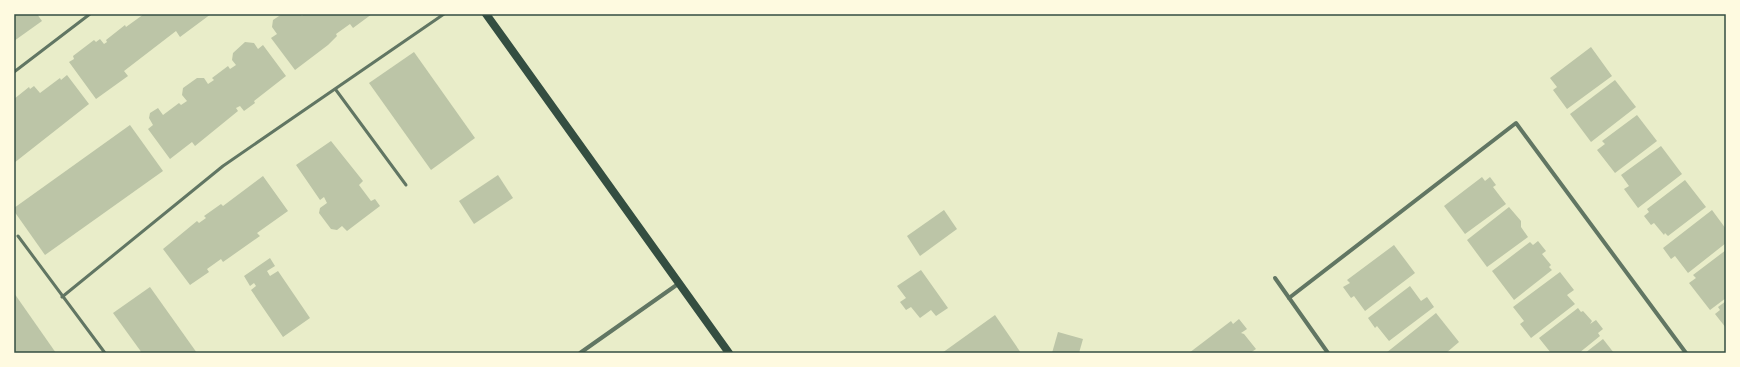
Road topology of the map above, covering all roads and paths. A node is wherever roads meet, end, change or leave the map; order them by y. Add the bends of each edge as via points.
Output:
1 (90, 14) edge
2 (444, 14) edge
3 (486, 14) edge
4 (14, 72) edge
5 (336, 90) junction
6 (406, 185) dead end
7 (18, 236) dead end
8 (1275, 278) dead end
9 (678, 284) junction
10 (62, 297) junction
11 (1290, 298) junction
12 (105, 353) edge
13 (580, 353) edge
14 (729, 353) edge
15 (1328, 353) edge
16 (1686, 353) edge

1 - 4 lane
2 - 5 lane
3 - 9 main road
5 - 6 lane
5 - 10 lane via 223,166
7 - 10 lane
8 - 11 street
9 - 13 street
9 - 14 main road
10 - 12 lane
11 - 15 street
11 - 16 street via 1516,123

